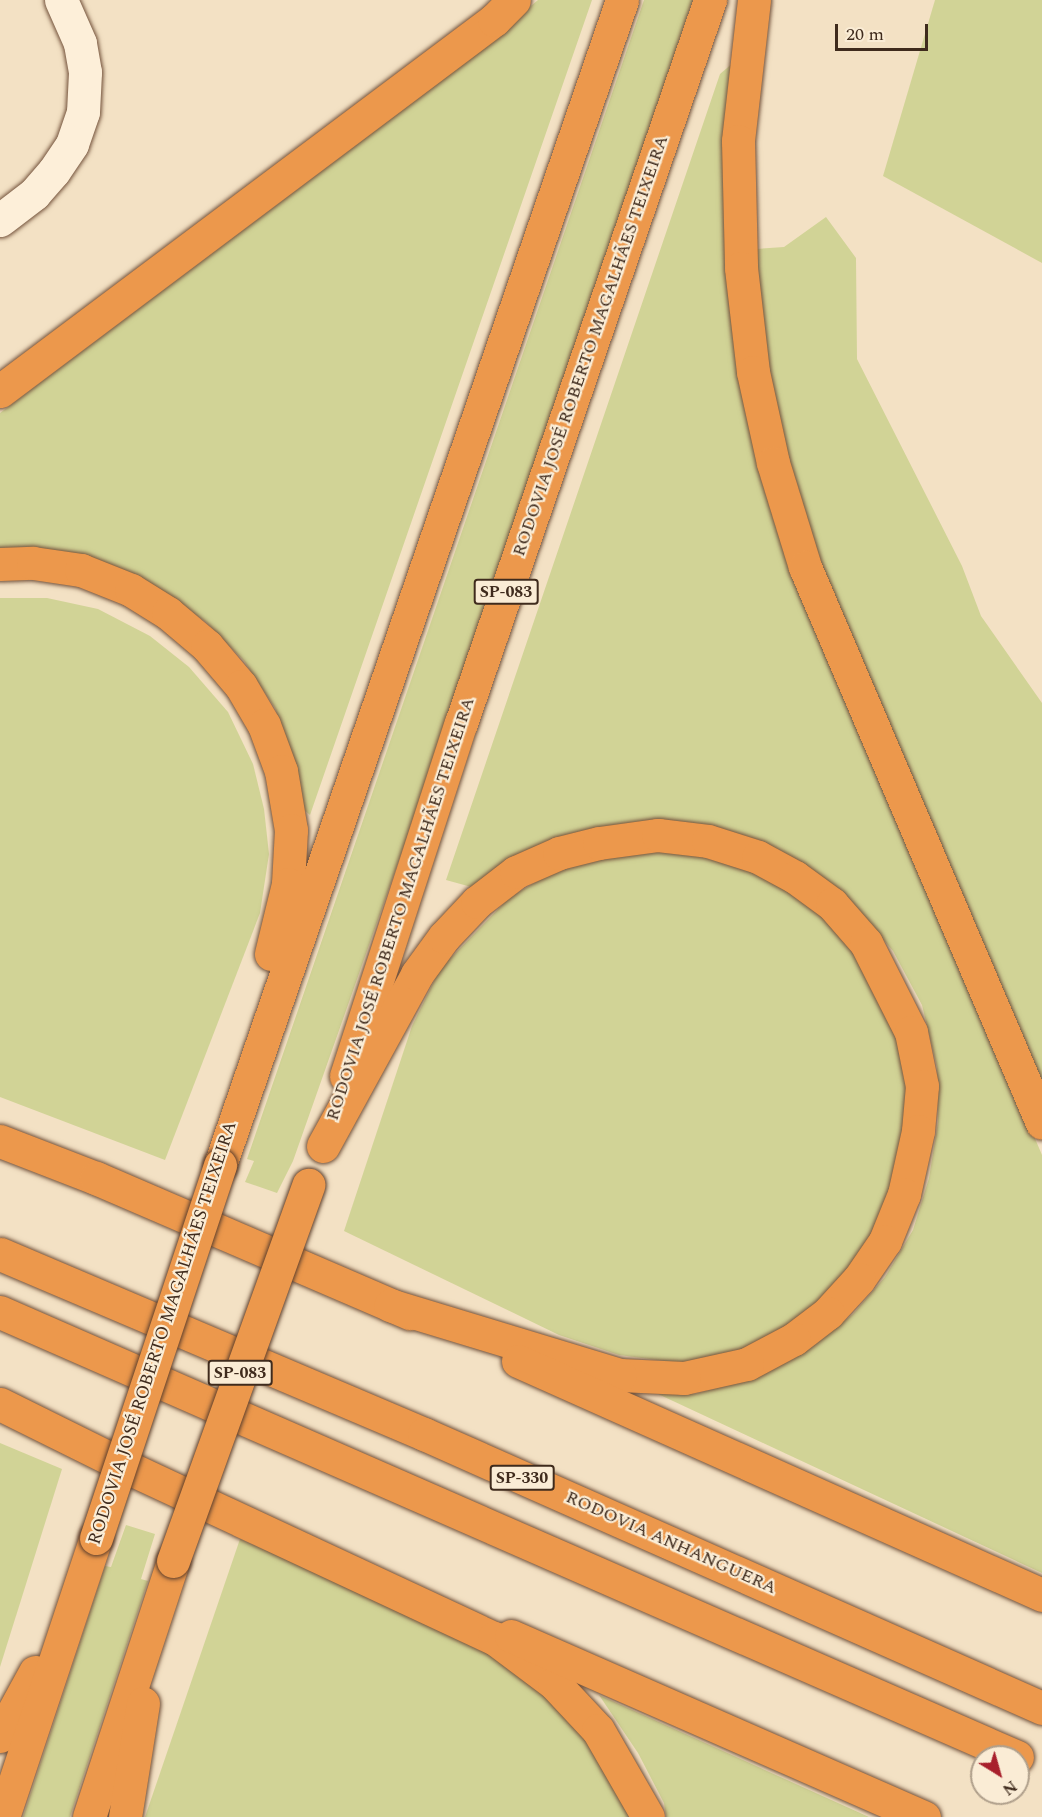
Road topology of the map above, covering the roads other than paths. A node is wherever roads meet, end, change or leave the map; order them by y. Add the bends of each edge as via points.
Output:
1 (61, 0) edge
2 (514, 0) edge
3 (622, 0) edge
4 (710, 0) edge
5 (754, 0) edge
6 (0, 219) edge
7 (0, 391) edge
8 (0, 564) edge
9 (1042, 1123) edge
10 (231, 1124) junction
11 (0, 1129) edge
12 (0, 1141) edge
13 (323, 1146) junction
14 (96, 1178) junction
15 (0, 1254) edge
16 (390, 1305) junction
17 (0, 1312) edge
18 (9, 1408) edge
19 (335, 1562) junction
20 (1042, 1595) edge
21 (160, 1600) junction
22 (74, 1602) junction
23 (1042, 1708) edge
24 (0, 1736) edge
25 (990, 1745) edge
26 (3, 1817) edge
27 (89, 1817) edge
28 (125, 1817) edge
29 (648, 1817) edge
30 (924, 1817) edge

1 - 6 street via 80,43 85,72 83,112 72,144 54,171 34,194
2 - 7 highway via 494,20
3 - 10 highway, RODOVIA JOSÉ ROBERTO MAGALHÃES TEIXEIRA
4 - 13 highway, RODOVIA JOSÉ ROBERTO MAGALHÃES TEIXEIRA / SP-083 via 461,723
5 - 9 highway via 738,141 741,268 753,372 773,463 805,567
8 - 10 highway via 33,563 81,570 131,590 168,613 207,646 241,686 264,725 281,771 291,830 288,884
10 - 22 highway, RODOVIA JOSÉ ROBERTO MAGALHÃES TEIXEIRA, bridge
11 - 14 highway
12 - 14 highway
13 - 16 highway via 417,974 444,937 477,902 516,872 559,853 599,843 658,835 708,841 758,857 795,877 832,904 866,943 912,1032 922,1086 918,1131 904,1194 885,1241 859,1279 828,1312 794,1339 747,1364 684,1378 621,1375
13 - 21 highway, RODOVIA JOSÉ ROBERTO MAGALHÃES TEIXEIRA / SP-083, bridge
14 - 16 highway
15 - 23 highway, RODOVIA ANHANGUERA / SP-330 via 424,1434
16 - 20 highway
17 - 25 highway
18 - 19 highway via 133,1470
19 - 29 highway via 494,1638 554,1683 598,1730
19 - 30 highway via 621,1682
21 - 27 highway, RODOVIA JOSÉ ROBERTO MAGALHÃES TEIXEIRA / SP-083
21 - 28 highway
22 - 24 highway
22 - 26 highway, RODOVIA JOSÉ ROBERTO MAGALHÃES TEIXEIRA

